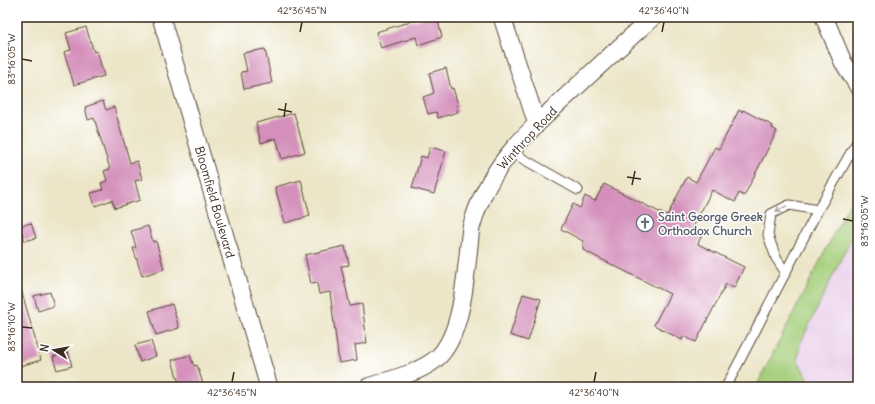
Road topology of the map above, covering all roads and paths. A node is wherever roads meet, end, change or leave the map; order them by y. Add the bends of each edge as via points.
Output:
1 (161, 17) edge
2 (502, 17) edge
3 (653, 17) edge
4 (824, 17) edge
5 (858, 86) edge
6 (537, 124) junction
7 (858, 140) edge
8 (512, 152) junction
9 (578, 190) dead end
10 (818, 210) junction
11 (786, 273) junction
12 (269, 387) edge
13 (368, 387) edge
14 (726, 387) edge

1 - 12 street, Bloomfield Boulevard
2 - 6 street
3 - 6 street, Winthrop Road
4 - 5 street via 843,62
6 - 8 street, Winthrop Road
7 - 10 lane
8 - 9 lane
8 - 13 street, Winthrop Road via 491,178 477,207 471,228 460,311 448,345 437,358 420,369
10 - 11 lane
10 -> 11 lane via 789,205 771,214 768,235 776,258
11 - 14 lane

